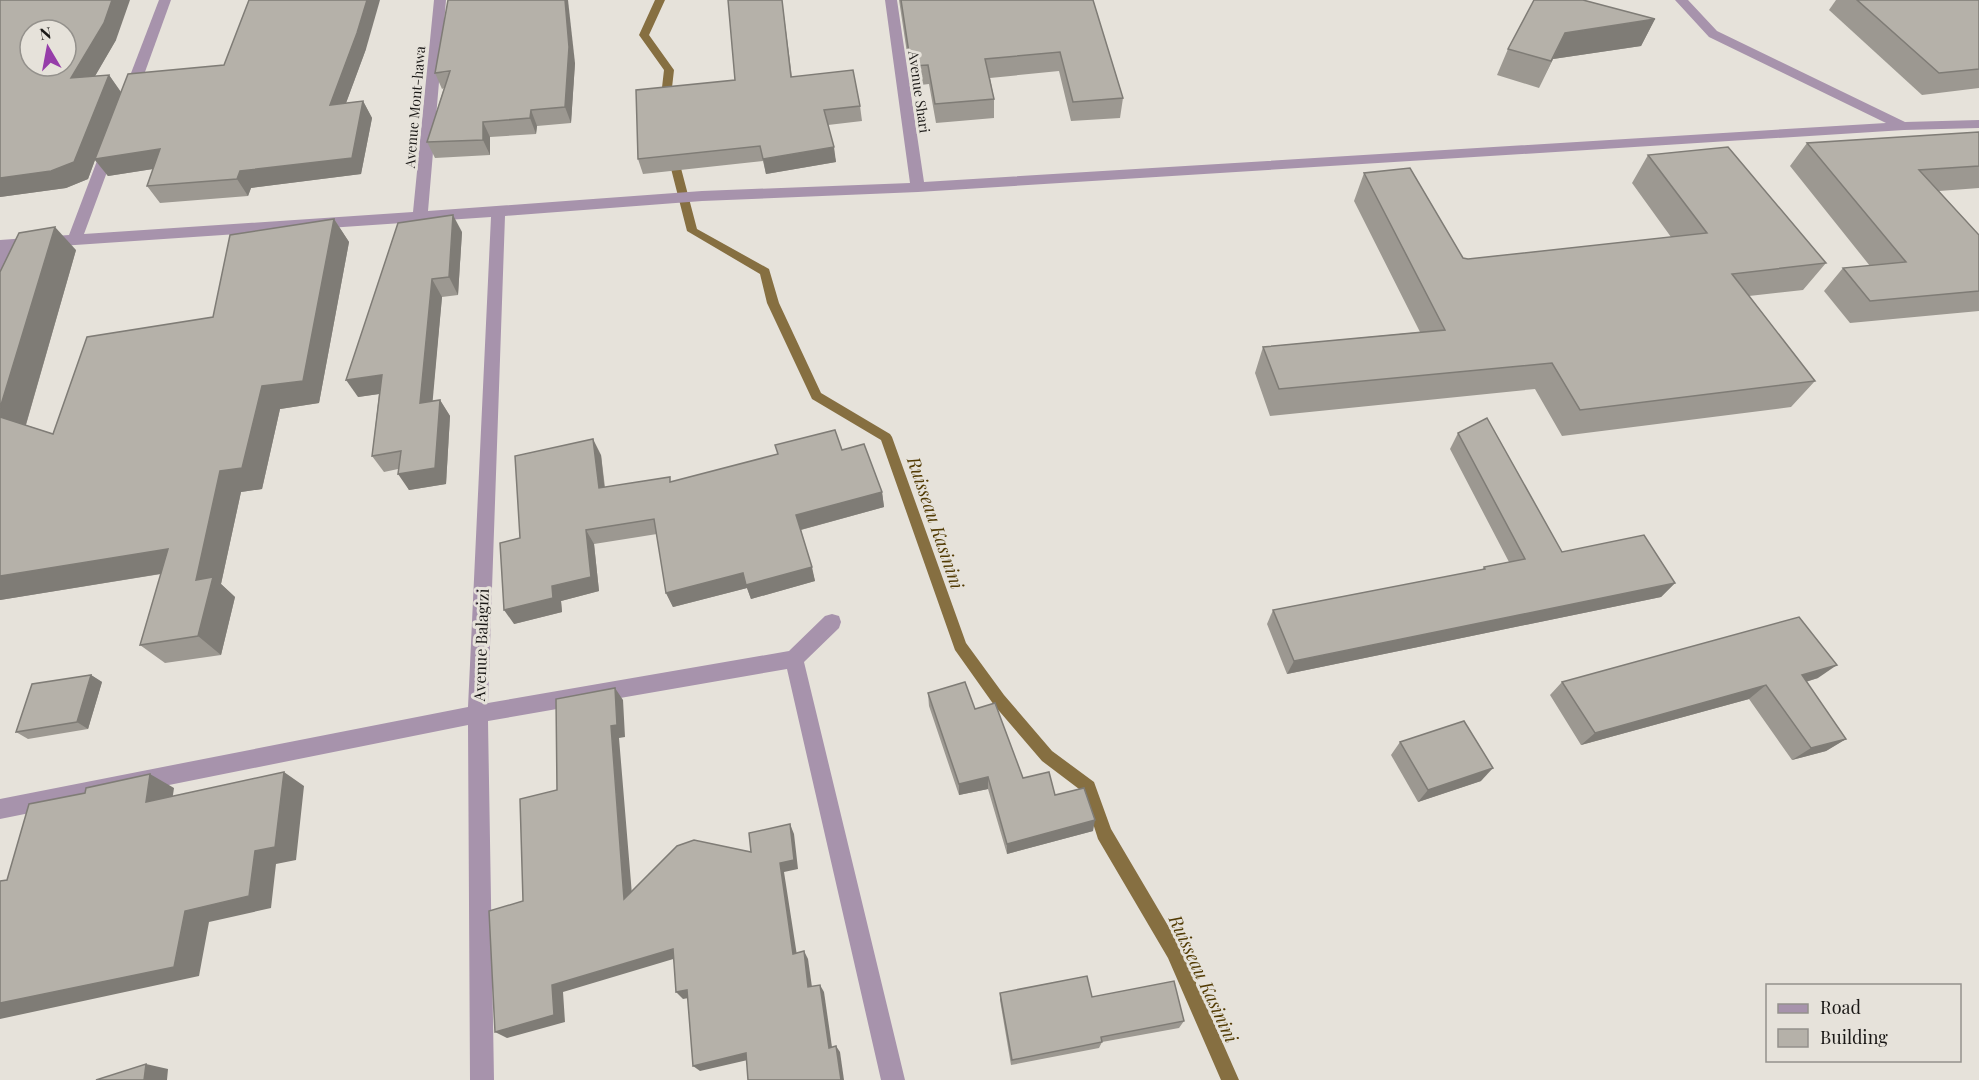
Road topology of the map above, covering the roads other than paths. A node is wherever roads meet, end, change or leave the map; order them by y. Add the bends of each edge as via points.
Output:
1 (165, 0) edge
2 (440, 0) edge
3 (891, 0) edge
4 (1681, 0) edge
5 (124, 108) edge
6 (1979, 124) edge
7 (1904, 126) junction
8 (116, 130) edge
9 (918, 187) junction
10 (498, 211) junction
11 (420, 216) junction
12 (75, 239) junction
13 (5, 245) edge
14 (0, 269) edge
15 (831, 622) dead end
16 (794, 659) junction
17 (478, 714) junction
18 (0, 809) edge
19 (482, 1080) edge
20 (893, 1080) edge

1 - 5 street
2 - 11 street, Avenue Mont-hawa
3 - 9 street, Avenue Shari
4 - 7 street via 1713,34
6 - 7 street
7 - 9 street
8 - 12 street
9 - 10 street via 702,196
10 - 11 street
10 - 17 street, Avenue Balagizi
11 - 12 street
12 - 13 street
13 - 14 street
15 - 16 street
16 - 17 street
16 - 20 street
17 - 18 street
17 - 19 street, Avenue Balagizi

